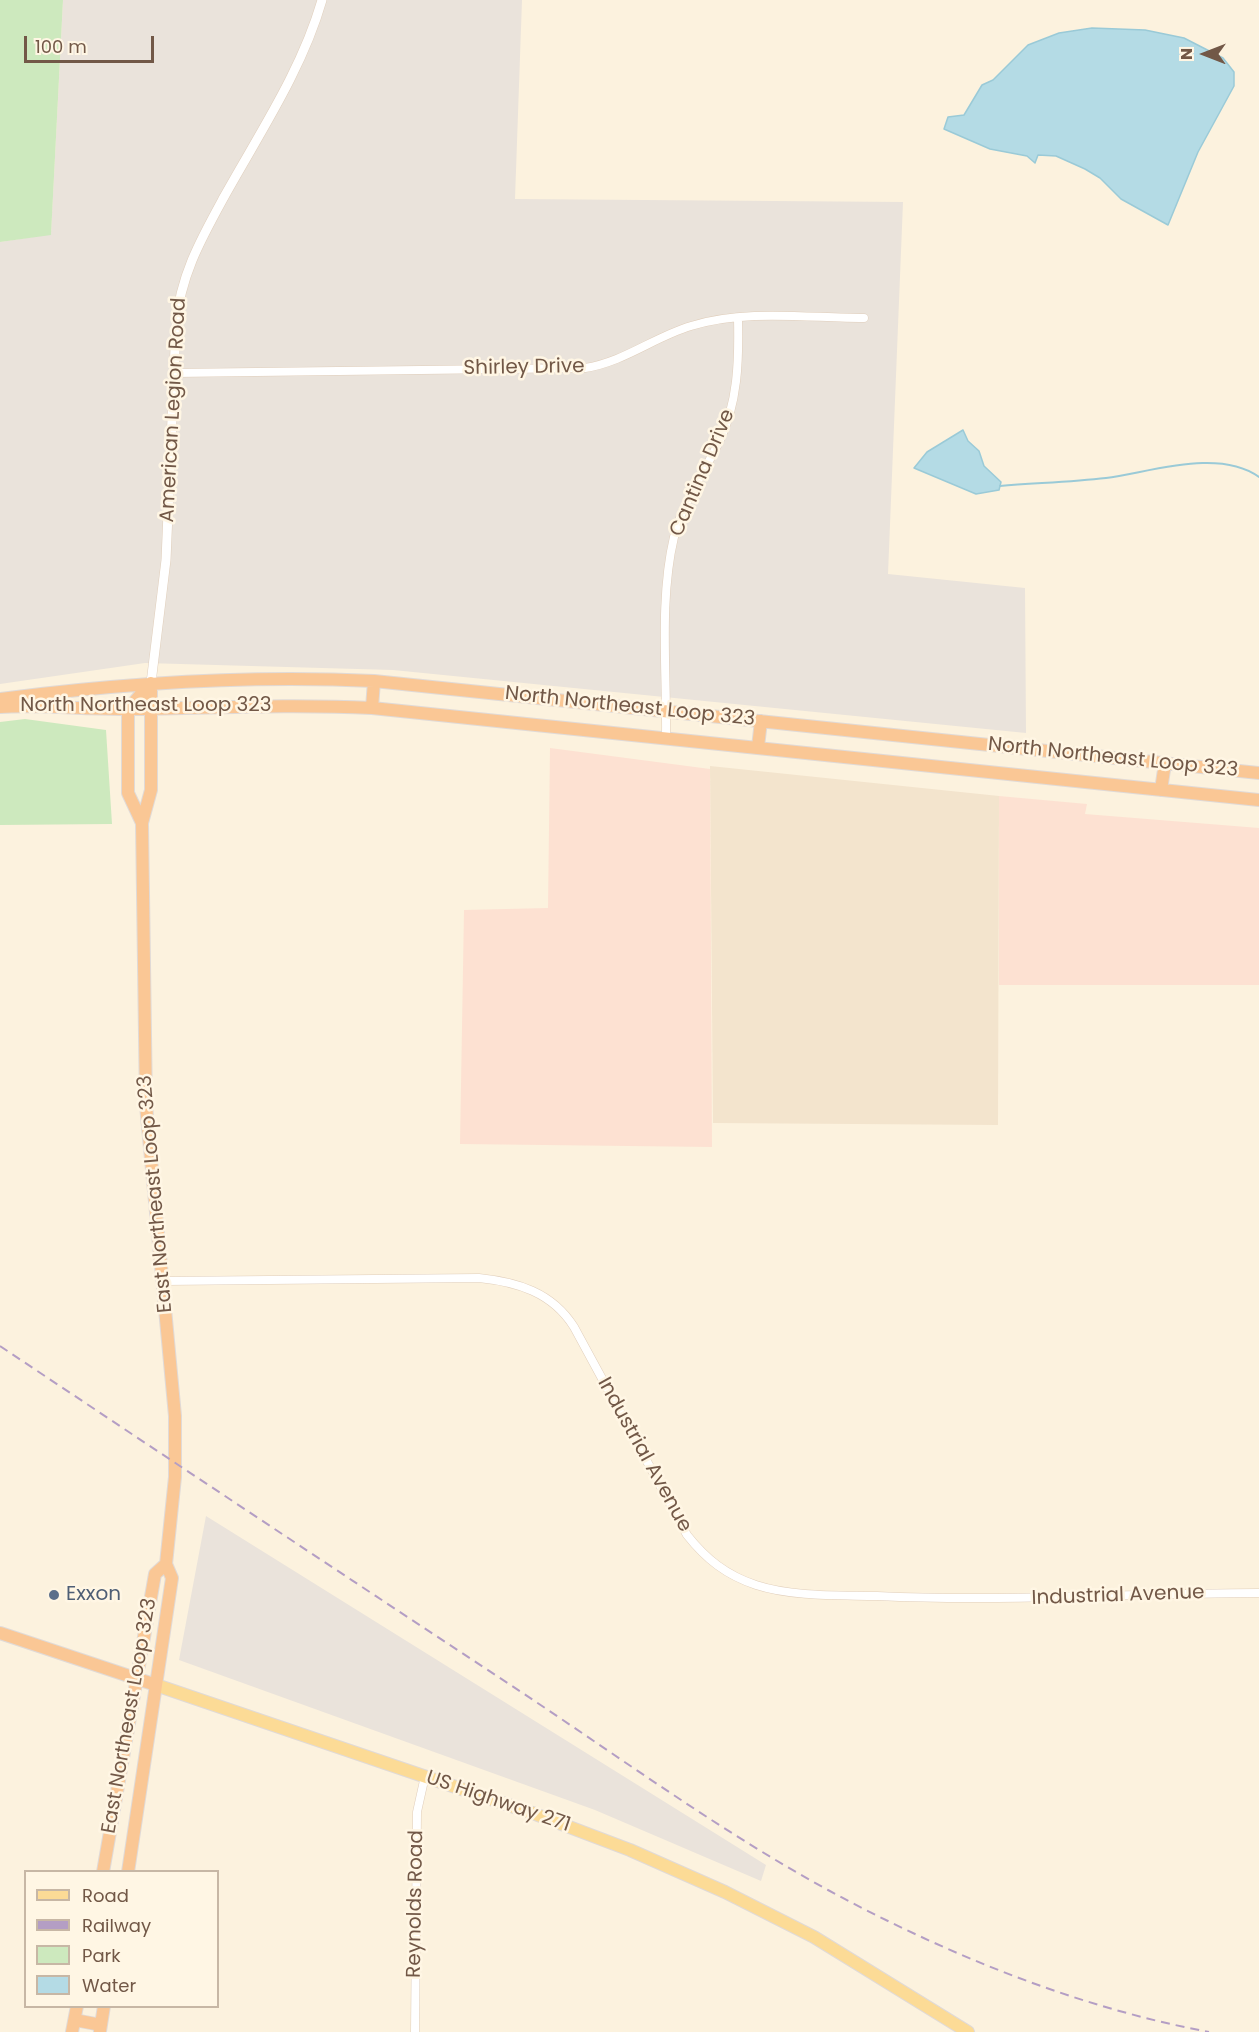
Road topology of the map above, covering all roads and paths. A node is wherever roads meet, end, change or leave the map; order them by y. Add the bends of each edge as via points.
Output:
1 (322, 0) edge
2 (738, 318) junction
3 (864, 318) dead end
4 (174, 373) junction
5 (374, 681) junction
6 (151, 683) junction
7 (0, 699) edge
8 (0, 707) edge
9 (372, 708) junction
10 (128, 709) junction
11 (151, 709) junction
12 (666, 710) junction
13 (761, 720) junction
14 (666, 737) junction
15 (758, 747) junction
16 (1165, 763) junction
17 (1259, 773) edge
18 (1161, 790) junction
19 (1259, 800) edge
20 (142, 824) junction
21 (164, 1281) junction
22 (166, 1564) junction
23 (1259, 1593) edge
24 (0, 1633) edge
25 (138, 1679) junction
26 (156, 1685) junction
27 (425, 1776) junction
28 (103, 1870) edge
29 (128, 1870) edge
30 (77, 2008) edge
31 (104, 2008) edge
32 (73, 2026) edge
33 (100, 2029) edge
34 (415, 2032) edge
35 (968, 2032) edge

1 - 4 street, American Legion Road via 290,77 186,272 177,311
2 - 3 street, Shirley Drive
2 - 4 street, Shirley Drive via 690,326 615,361 585,368
2 - 12 street, Cantina Drive via 732,407 674,538 667,611
4 - 6 street, American Legion Road via 165,570
5 - 6 highway, North Northeast Loop 323
5 - 9 highway
5 - 12 highway, North Northeast Loop 323
6 - 7 highway, North Northeast Loop 323
6 - 10 highway
6 - 11 highway, American Legion Road
8 - 10 highway, North Northeast Loop 323
9 - 11 highway, North Northeast Loop 323 via 273,705
9 - 14 highway, North Northeast Loop 323
10 - 11 highway, North Northeast Loop 323
10 - 20 highway, East Northeast Loop 323 via 128,793
11 - 20 highway, East Northeast Loop 323 via 151,790
12 - 13 highway, North Northeast Loop 323
12 - 14 street, Cantina Drive
13 - 15 highway
13 - 16 highway, North Northeast Loop 323
14 - 15 highway, North Northeast Loop 323
15 - 18 highway, North Northeast Loop 323
16 - 17 highway, North Northeast Loop 323
16 - 18 highway
18 - 19 highway, North Northeast Loop 323
20 - 21 highway, East Northeast Loop 323 via 144,1071
21 - 22 highway, East Northeast Loop 323 via 176,1432
21 - 23 street, Industrial Avenue via 479,1278 513,1283 542,1295 560,1308 574,1327 687,1536 713,1563 732,1576 757,1585 785,1591 906,1598
22 - 25 highway, East Northeast Loop 323 via 155,1574
22 - 26 highway, East Northeast Loop 323 via 172,1578
24 - 25 highway, US Highway 271
25 - 26 highway, US Highway 271
25 - 28 highway, East Northeast Loop 323
26 - 27 main road, US Highway 271
26 - 29 highway, East Northeast Loop 323
27 - 34 street, Reynolds Road via 417,1812
27 - 35 main road, US Highway 271 via 590,1834 725,1892 847,1956
30 - 32 highway
31 - 33 highway
32 - 33 highway

